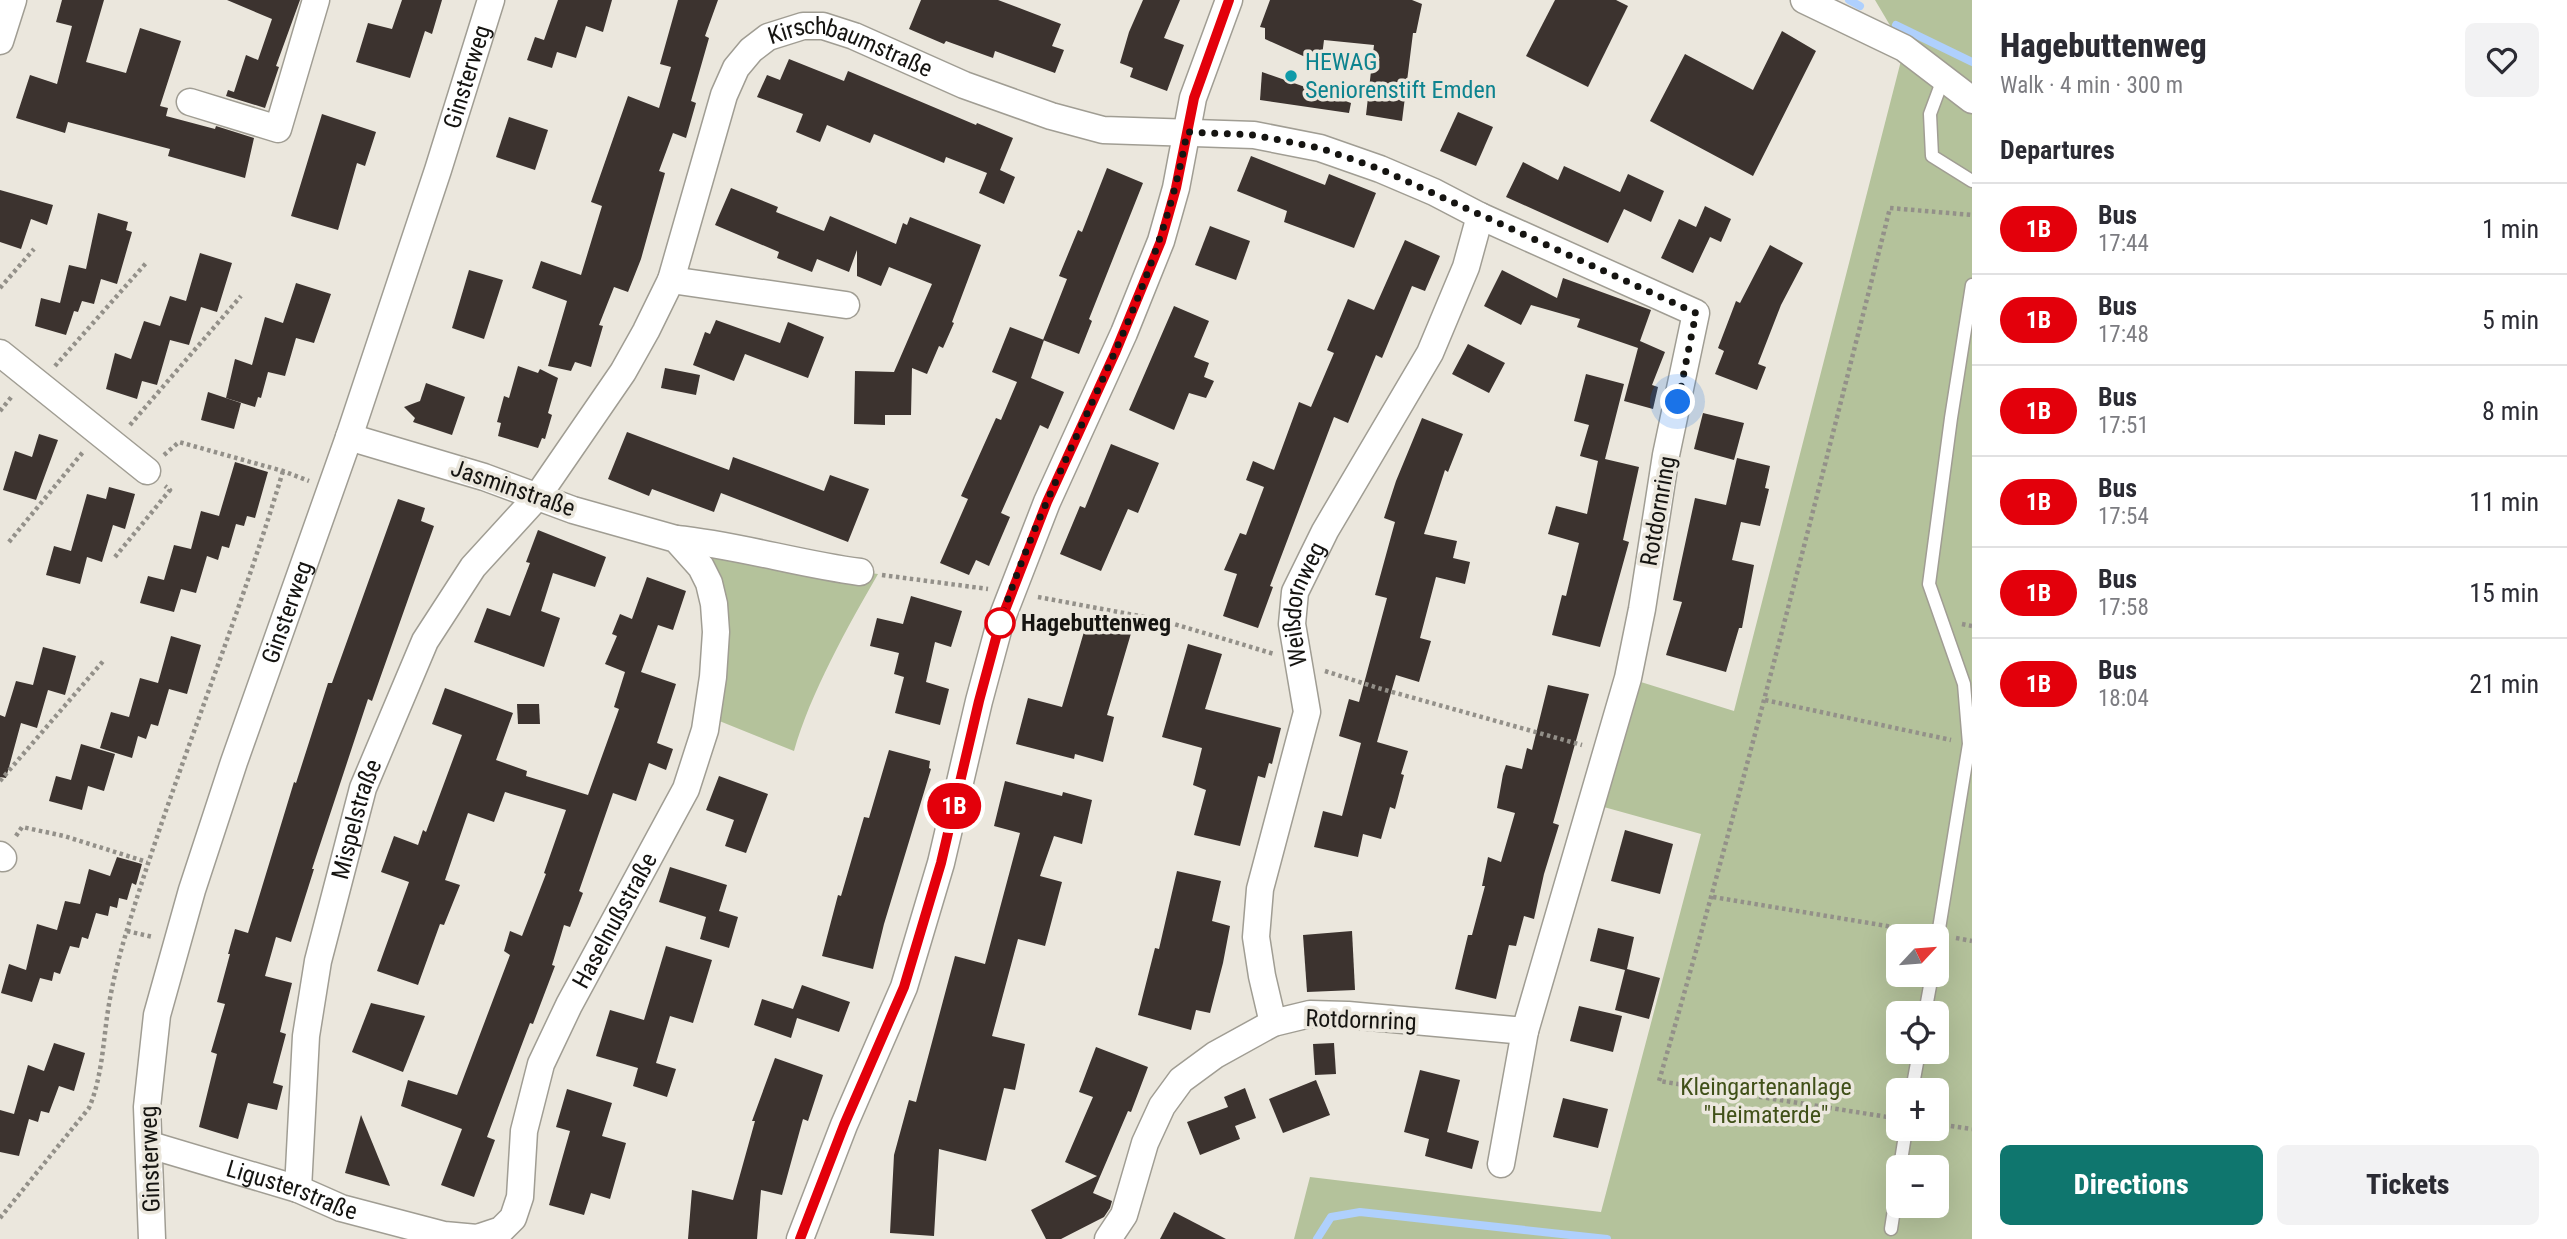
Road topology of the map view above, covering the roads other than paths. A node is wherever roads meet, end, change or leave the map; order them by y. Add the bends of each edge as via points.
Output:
1 (13, 0) edge
2 (316, 0) edge
3 (491, 0) edge
4 (1229, 0) edge
5 (1804, 0) edge
6 (0, 41) edge
7 (1943, 79) junction
8 (1972, 100) edge
9 (190, 102) dead end
10 (1187, 132) junction
11 (1972, 181) edge
12 (1480, 216) junction
13 (671, 280) junction
14 (1972, 285) edge
15 (846, 305) dead end
16 (0, 354) edge
17 (349, 436) junction
18 (147, 471) road end
19 (537, 496) junction
20 (676, 540) junction
21 (860, 572) road end
22 (1940, 924) edge
23 (1273, 1023) junction
24 (1525, 1031) junction
25 (150, 1145) junction
26 (1501, 1164) dead end
27 (298, 1189) junction
28 (1893, 1218) edge
29 (1891, 1229) dead end
30 (477, 1237) edge
31 (152, 1239) edge
32 (800, 1239) edge
33 (1109, 1239) edge

1 - 6 street
2 - 9 street via 278,129
3 - 17 street, Ginsterweg
4 - 10 street via 1194,98
5 - 7 street via 1904,48
7 - 8 street
7 - 11 lane via 1930,114 1932,156
10 - 12 street, Rotdornring via 1254,135 1320,148 1380,169
10 - 13 street, Kirschbaumstraße via 1103,130 964,85 823,26 785,30 759,43 736,68 724,95
10 - 32 street via 1161,241 1011,592 904,987
12 - 23 street, Weißdornweg via 1466,267 1430,354 1325,531 1296,592 1292,624 1307,712 1260,889 1256,937
12 - 24 street, Rotdornring via 1696,313 1628,678
13 - 15 street
13 - 19 street, Kirschbaumstraße via 623,372
14 - 22 lane via 1929,584 1964,684 1969,744
16 - 18 street
17 - 19 street, Jasminstraße
17 - 25 street, Ginsterweg via 200,864 157,1015 147,1107
19 - 20 street, Jasminstraße
19 - 27 street, Mispelstraße via 472,567 425,641 363,788 316,974 306,1036
20 - 21 street, Jasminstraße via 732,546
20 - 30 street, Haselnußstraße via 709,583 716,632 705,730 686,789 541,1064 524,1131 520,1197 513,1218 501,1230
23 - 24 street, Rotdornring via 1310,1014 1348,1015
23 - 33 street, Rotdornring via 1181,1080 1150,1131 1124,1215
24 - 26 street, Rotdornring
25 - 27 street, Ligusterstraße
25 - 31 street, Ginsterweg
27 - 30 street, Ligusterstraße via 341,1208 444,1235
28 - 29 lane

